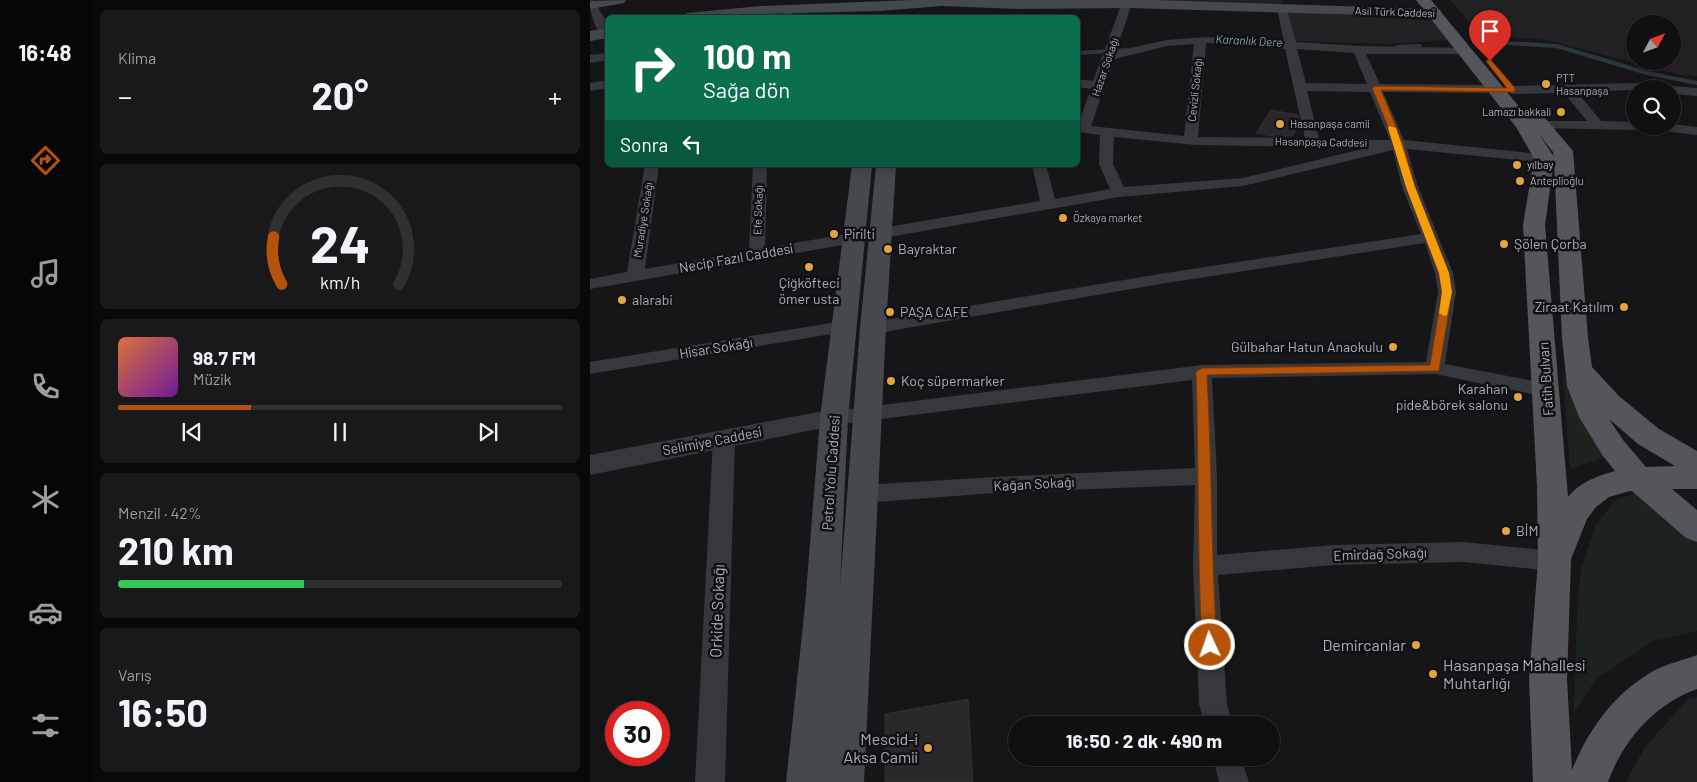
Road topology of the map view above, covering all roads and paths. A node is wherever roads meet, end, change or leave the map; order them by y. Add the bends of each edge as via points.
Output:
1 (619, 0) edge
2 (1049, 0) edge
3 (1423, 0) edge
4 (948, 1) edge
5 (1128, 2) edge
6 (590, 4) edge
7 (1287, 4) edge
8 (1444, 8) edge
9 (881, 10) edge
10 (787, 14) edge
11 (715, 15) edge
12 (605, 30) edge
13 (605, 34) edge
14 (590, 36) edge
15 (1200, 41) junction
16 (1290, 43) junction
17 (1359, 50) junction
18 (1464, 50) junction
19 (1110, 53) junction
20 (605, 57) edge
21 (590, 60) edge
22 (1080, 83) edge
23 (605, 84) edge
24 (1098, 86) junction
25 (590, 87) edge
26 (1299, 87) junction
27 (1626, 87) edge
28 (1376, 88) junction
29 (1494, 89) junction
30 (1568, 89) junction
31 (1512, 90) junction
32 (1681, 91) edge
33 (1697, 92) edge
34 (1532, 124) junction
35 (1597, 125) junction
36 (1626, 126) edge
37 (1080, 129) edge
38 (1681, 129) edge
39 (1697, 131) edge
40 (1107, 133) junction
41 (1190, 140) junction
42 (1313, 142) junction
43 (1399, 144) junction
44 (1554, 160) junction
45 (652, 167) edge
46 (760, 167) edge
47 (862, 167) edge
48 (885, 167) edge
49 (1039, 167) edge
50 (1119, 192) junction
51 (1048, 203) junction
52 (868, 236) junction
53 (1431, 237) junction
54 (757, 255) junction
55 (635, 276) junction
56 (590, 284) edge
57 (858, 328) junction
58 (1579, 367) junction
59 (590, 368) edge
60 (1435, 368) junction
61 (1202, 372) junction
62 (1547, 390) junction
63 (869, 413) junction
64 (834, 418) junction
65 (724, 440) junction
66 (590, 464) edge
67 (1697, 464) edge
68 (1206, 476) junction
69 (1638, 478) junction
70 (1697, 478) edge
71 (863, 494) junction
72 (1697, 529) edge
73 (1555, 561) junction
74 (1205, 566) junction
75 (1697, 672) edge
76 (1216, 716) edge
77 (1230, 766) edge
78 (710, 782) edge
79 (806, 782) edge
80 (844, 782) edge
81 (1234, 782) edge
82 (1553, 782) edge
83 (1588, 782) edge

1 - 6 main road
2 - 5 main road, Asil Türk Caddesi
3 - 8 main road
4 - 5 main road, Asil Türk Caddesi via 1019,5
4 - 9 main road, Asil Türk Caddesi via 897,5
5 - 7 main road, Asil Türk Caddesi
5 - 19 street, Hazar Sokağı
6 - 12 street
7 - 8 main road, Asil Türk Caddesi
7 - 16 street
8 - 18 main road
8 - 31 main road
9 - 10 main road
10 - 11 main road via 761,10
13 - 14 main road
15 - 16 street
15 - 19 street
15 - 41 street, Cevizli Sokağı
16 - 17 street
16 - 26 street
17 - 18 street
17 - 28 street
18 - 29 main road
19 - 24 street, Hazar Sokağı
20 - 21 street
22 - 24 street
23 - 25 street
24 - 37 street, Hazar Sokağı
26 - 28 street
26 - 42 street
27 - 30 street
28 - 29 street
28 - 43 street
29 - 31 main road
29 - 34 main road
30 - 31 street
30 - 35 street
31 - 34 main road
32 - 33 street
34 - 35 street
34 - 44 main road via 1563,151
35 - 36 street
37 - 40 street, Hasanpaşa Caddesi
38 - 39 street
40 - 41 street, Hasanpaşa Caddesi
40 - 50 street via 1106,164
41 - 42 street, Hasanpaşa Caddesi
42 - 43 street, Hasanpaşa Caddesi
43 - 44 street, Hasanpaşa Caddesi
43 - 50 street, Necip Fazıl Caddesi via 1243,182
43 - 53 street via 1410,187
44 - 58 main road
44 - 62 main road, Fatih Bulvarı via 1534,225
45 - 55 street, Muradiye Sokağı
46 - 54 street, Efe Sokağı
47 - 52 main road, Petrol Yolu Caddesi
48 - 52 main road, Petrol Yolu Caddesi
49 - 51 street
50 - 51 street, Necip Fazıl Caddesi
51 - 52 street, Necip Fazıl Caddesi
52 - 54 street, Necip Fazıl Caddesi
52 - 57 main road, Petrol Yolu Caddesi
53 - 57 street, Hisar Sokağı
53 - 60 street via 1447,292
54 - 55 street, Necip Fazıl Caddesi
55 - 56 street, Necip Fazıl Caddesi
57 - 59 street, Hisar Sokağı
57 - 63 main road, Petrol Yolu Caddesi
57 - 64 main road, Petrol Yolu Caddesi
58 - 67 main road via 1631,424 1654,441
58 - 69 main road via 1593,417
60 - 61 street
60 - 62 street
61 - 63 street
61 - 68 street
62 - 73 main road, Fatih Bulvarı
63 - 64 street
63 - 71 main road, Petrol Yolu Caddesi
64 - 65 street, Selimiye Caddesi
64 - 79 main road, Petrol Yolu Caddesi
65 - 66 street, Selimiye Caddesi
65 - 78 street, Orkide Sokağı
68 - 71 street, Kağan Sokağı
68 - 74 street
69 - 70 main road
69 - 72 main road
69 - 73 main road via 1590,493 1575,510
71 - 80 main road, Petrol Yolu Caddesi
73 - 74 street, Emirdağ Sokağı via 1463,552 1334,555
73 - 82 main road, Fatih Bulvarı via 1548,679
74 - 76 street via 1213,704
75 - 83 main road via 1672,680 1629,712 1592,769
77 - 81 street

